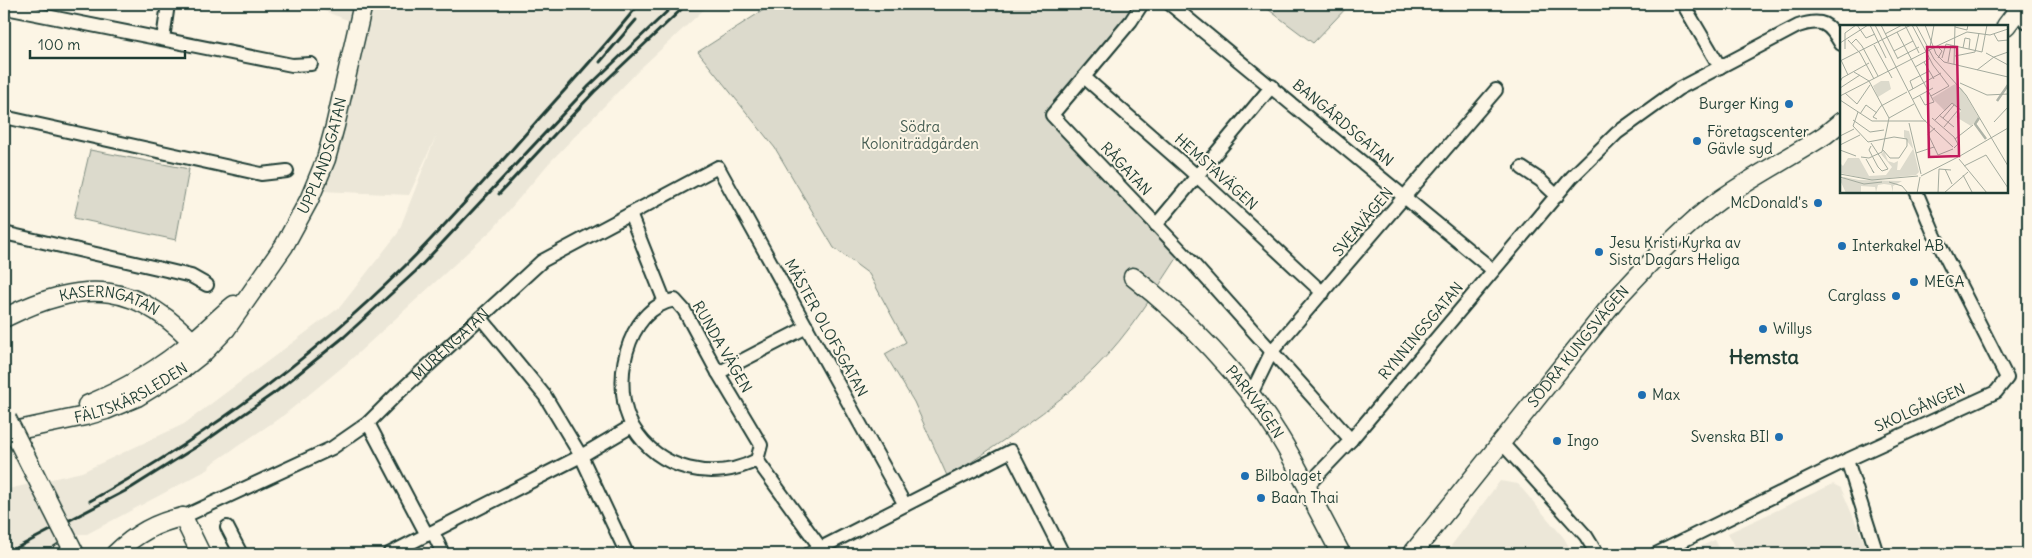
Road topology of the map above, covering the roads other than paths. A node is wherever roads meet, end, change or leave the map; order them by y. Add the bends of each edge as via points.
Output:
1 (168, 4) edge
2 (363, 4) edge
3 (1142, 4) edge
4 (1170, 4) edge
5 (1684, 4) edge
6 (2020, 4) edge
7 (4, 9) edge
8 (2028, 18) edge
9 (2007, 25) edge
10 (2028, 26) edge
11 (2007, 35) edge
12 (163, 39) junction
13 (1840, 42) edge
14 (311, 64) dead end
15 (1720, 66) junction
16 (1084, 77) junction
17 (1272, 86) junction
18 (1496, 90) dead end
19 (4, 117) edge
20 (1833, 132) edge
21 (718, 167) joint
22 (1522, 168) dead end
23 (288, 171) dead end
24 (1198, 177) junction
25 (1916, 192) edge
26 (1406, 196) junction
27 (1557, 196) junction
28 (630, 214) junction
29 (1156, 226) junction
30 (4, 233) edge
31 (1493, 270) junction
32 (1133, 277) dead end
33 (207, 285) dead end
34 (1323, 293) junction
35 (665, 302) junction
36 (4, 318) edge
37 (481, 318) junction
38 (807, 326) junction
39 (198, 347) junction
40 (1272, 350) junction
41 (718, 373) junction
42 (1250, 396) junction
43 (5, 421) edge
44 (368, 423) junction
45 (632, 426) junction
46 (4, 439) edge
47 (1351, 440) junction
48 (1501, 442) junction
49 (581, 456) junction
50 (757, 460) junction
51 (1847, 460) junction
52 (1307, 486) junction
53 (905, 505) junction
54 (183, 517) junction
55 (227, 527) dead end
56 (430, 534) junction
57 (824, 551) edge
58 (61, 554) edge
59 (75, 554) edge
60 (116, 554) edge
61 (201, 554) edge
62 (241, 554) edge
63 (389, 554) edge
64 (444, 554) edge
65 (627, 554) edge
66 (809, 554) edge
67 (1063, 554) edge
68 (1341, 554) edge
69 (1412, 554) edge
70 (1597, 554) edge
71 (1656, 554) edge
72 (1877, 554) edge

1 - 12 street
2 - 39 main road, UPPLANDSGATAN via 336,126 309,200 284,246 250,293 232,307
3 - 16 street, RÅGATAN via 1131,22
4 - 17 street, BANGÅRDSGATAN
5 - 15 street
6 - 8 main road
6 - 9 main road
7 - 12 street
10 - 11 main road
12 - 14 street via 292,65
13 - 15 street, RYNNINGSGATAN via 1823,22 1810,22
15 - 27 street, RYNNINGSGATAN via 1678,89 1628,124
16 - 24 street, HEMSTAVÄGEN
16 - 29 street, RÅGATAN via 1052,115
17 - 24 street
17 - 26 street, BANGÅRDSGATAN
18 - 26 street, SVEAVÄGEN
19 - 23 street via 261,174
20 - 48 main road, SÖDRA KUNGSVÄGEN via 1720,200 1655,258 1616,299
21 - 28 street, MURÉNGATAN
21 - 38 street, MÄSTER OLOFSGATAN
22 - 27 street
24 - 29 street
24 - 34 street, HEMSTAVÄGEN
25 - 51 street, SKOLGÅNGEN via 1934,234 2007,378 1996,392
26 - 31 street, BANGÅRDSGATAN
26 - 34 street, SVEAVÄGEN
27 - 31 street, RYNNINGSGATAN
28 - 35 street
28 - 37 street, MURÉNGATAN via 542,262
29 - 40 street, RÅGATAN
30 - 33 street via 183,274
31 - 47 street, RYNNINGSGATAN
32 - 42 main road, PARKVÄGEN via 1198,336
34 - 40 street, SVEAVÄGEN
35 - 41 street, RUNDA VÄGEN via 675,300 684,310
35 - 45 street via 648,312 628,347 622,374
36 - 39 main road, KASERNGATAN via 60,296 83,292 109,293 131,298 165,314
37 - 44 street, MURÉNGATAN
37 - 49 street via 545,396
38 - 41 street
38 - 53 street, MÄSTER OLOFSGATAN
39 - 43 main road, FÄLTSKÄRSLEDEN via 162,383 106,410 54,422
40 - 42 street
40 - 47 street, RÅGATAN
41 - 50 street, RUNDA VÄGEN via 761,445
42 - 52 main road, PARKVÄGEN via 1276,431
43 - 59 main road, bridge
44 - 54 street, MURÉNGATAN via 332,448
44 - 56 street
45 - 49 street
45 - 50 street via 665,459 684,469 717,472 744,467
46 - 58 main road
47 - 52 street, RYNNINGSGATAN
48 - 69 main road, SÖDRA KUNGSVÄGEN
48 - 70 street via 1586,536
49 - 56 street
49 - 65 street
50 - 57 street
51 - 71 street, SKOLGÅNGEN
51 - 72 street
52 - 68 main road, PARKVÄGEN
53 - 57 street
53 - 67 street via 1011,451
54 - 60 main road, MURÉNGATAN via 167,533
54 - 61 main road
55 - 62 street
56 - 63 street
56 - 64 street
57 - 66 street

